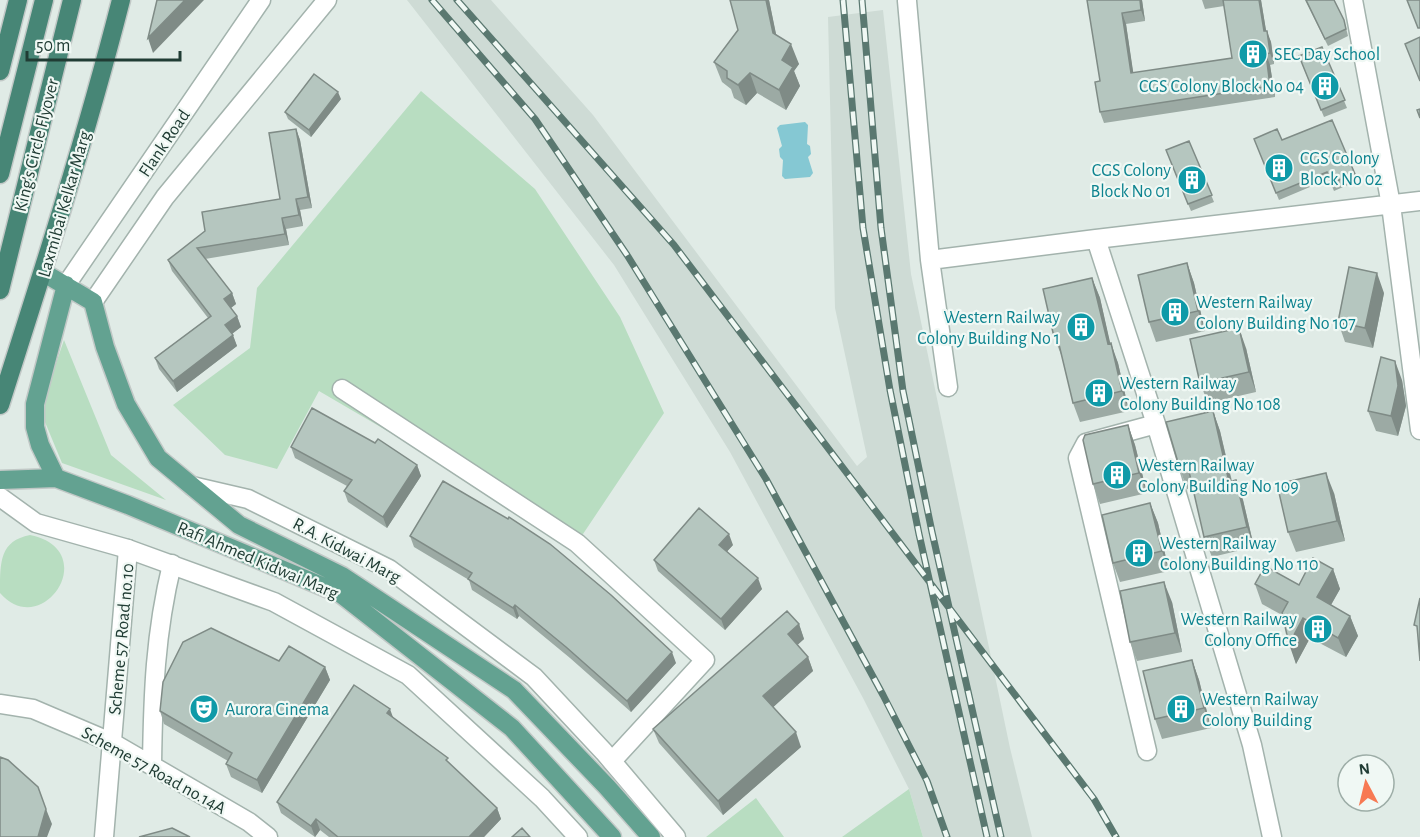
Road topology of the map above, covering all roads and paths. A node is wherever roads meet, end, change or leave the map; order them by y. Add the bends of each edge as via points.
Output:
1 (18, 0) edge
2 (44, 0) edge
3 (72, 0) edge
4 (121, 0) edge
5 (261, 0) edge
6 (327, 0) edge
7 (1353, 0) edge
8 (907, 1) edge
9 (0, 71) edge
10 (0, 174) edge
11 (1420, 201) edge
12 (1391, 205) junction
13 (1096, 239) junction
14 (930, 260) junction
15 (44, 273) junction
16 (66, 285) junction
17 (0, 290) edge
18 (93, 302) junction
19 (948, 387) dead end
20 (342, 389) dead end
21 (0, 405) edge
22 (1156, 424) junction
23 (1420, 430) edge
24 (56, 478) junction
25 (0, 480) edge
26 (192, 486) junction
27 (0, 496) edge
28 (128, 549) junction
29 (172, 564) junction
30 (0, 704) edge
31 (113, 743) junction
32 (1147, 751) dead end
33 (612, 760) junction
34 (152, 765) junction
35 (104, 837) edge
36 (268, 837) edge
37 (578, 837) edge
38 (612, 837) edge
39 (651, 837) edge
40 (676, 837) edge
41 (1272, 837) edge

1 - 9 highway
2 - 10 highway, King's Circle Flyover
3 - 17 highway, King's Circle Flyover
4 - 15 highway, Laxmibai Kelkar Marg
5 - 16 street, Flank Road
6 - 18 street via 165,197
7 - 12 street
8 - 14 street
11 - 12 street
12 - 13 street
12 - 23 street
13 - 14 street
13 - 22 street
14 - 19 street
15 - 16 main road
15 - 21 highway, Laxmibai Kelkar Marg
16 - 18 main road
16 - 24 main road via 35,404 40,445
18 - 26 main road, R.A. Kidwai Marg via 126,404 158,458
20 - 33 street via 577,543 705,660
22 - 32 street via 1086,442 1078,458
22 - 41 street via 1252,746
24 - 25 main road, Rafi Ahmed Kidwai Marg
24 - 38 main road, Rafi Ahmed Kidwai Marg via 341,594 512,728
26 - 33 street, R.A. Kidwai Marg via 248,499 389,569 534,677
26 - 39 main road via 239,525 342,576 514,690
27 - 28 street via 36,523
28 - 29 street
28 - 31 street, Scheme 57 Road no.10
29 - 34 street via 155,662
29 - 37 street via 274,602 408,675 542,798
30 - 31 street, Scheme 57 Road no.14A via 33,709
31 - 34 street, Scheme 57 Road no.14A
31 - 35 street, Scheme 57 Road no.10
33 - 40 street, R.A. Kidwai Marg
34 - 36 street, Scheme 57 Road no.14A

